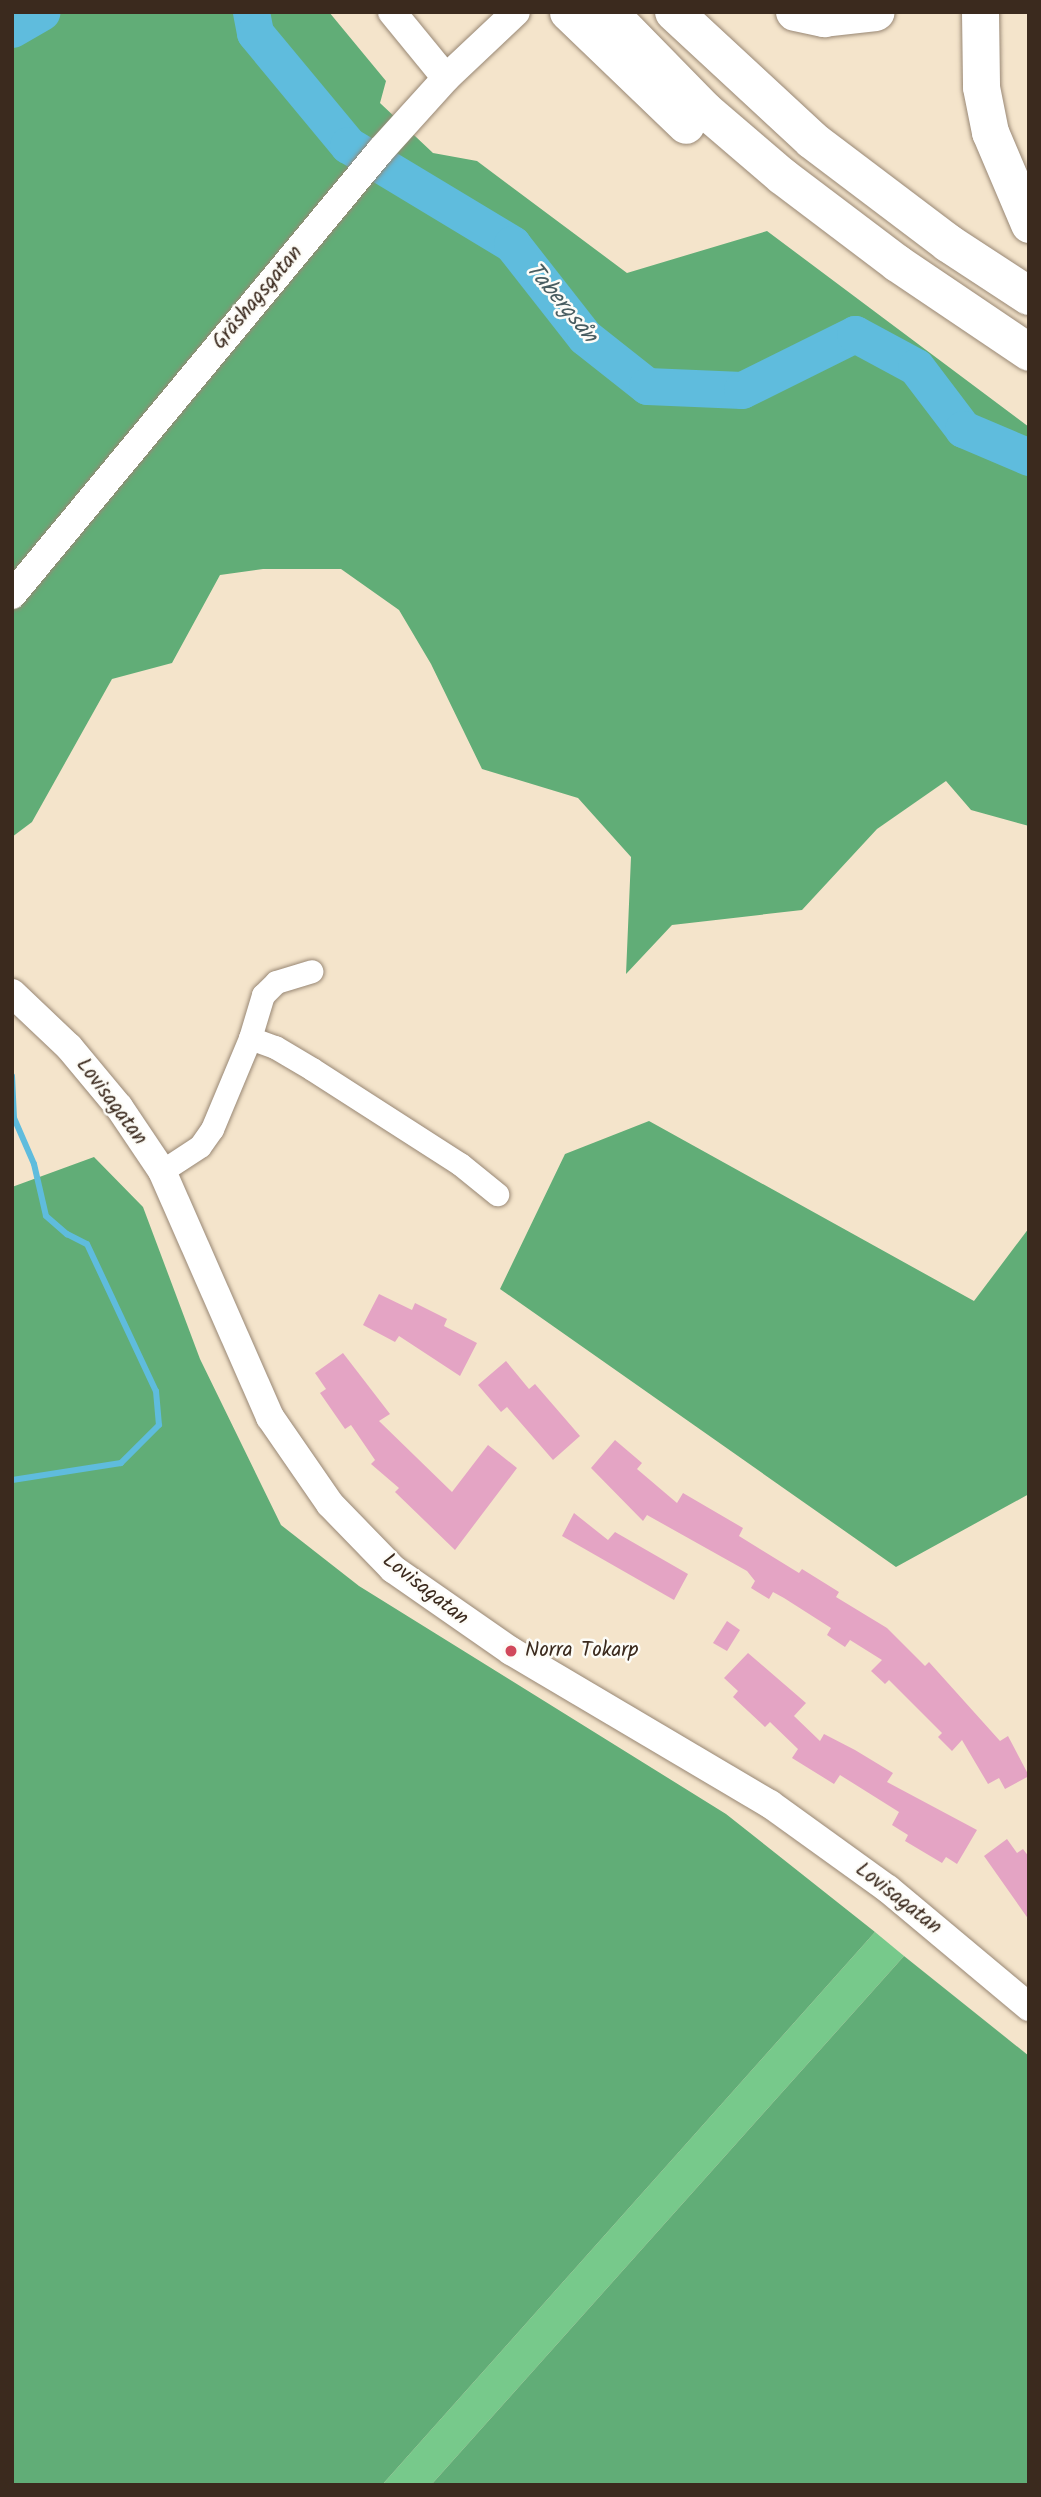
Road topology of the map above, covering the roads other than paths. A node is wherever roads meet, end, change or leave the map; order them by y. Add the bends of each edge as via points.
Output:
1 (392, 12) edge
2 (516, 12) edge
3 (568, 12) edge
4 (609, 12) edge
5 (674, 12) edge
6 (795, 12) edge
7 (876, 12) edge
8 (980, 12) edge
9 (446, 78) junction
10 (1029, 224) edge
11 (1029, 296) edge
12 (989, 327) junction
13 (1029, 352) edge
14 (12, 594) edge
15 (311, 971) dead end
16 (12, 993) edge
17 (250, 1038) junction
18 (171, 1165) junction
19 (497, 1194) dead end
20 (1029, 2007) edge

1 - 9 street
2 - 9 street, Gräshagsgatan
3 - 12 highway via 716,151 771,193
4 - 12 highway via 705,110 782,176
5 - 11 highway via 812,140 948,243
6 - 7 highway via 824,18
8 - 10 highway via 981,88 990,132
9 - 14 street, Gräshagsgatan
12 - 13 highway
15 - 17 street via 276,982 263,995
16 - 18 street, Lovisagatan via 69,1047
17 - 18 street via 212,1129 200,1146
17 - 19 street via 275,1046 312,1069 460,1164
18 - 20 street, Lovisagatan via 257,1391 283,1440 330,1504 393,1569 465,1622 770,1804 888,1889

